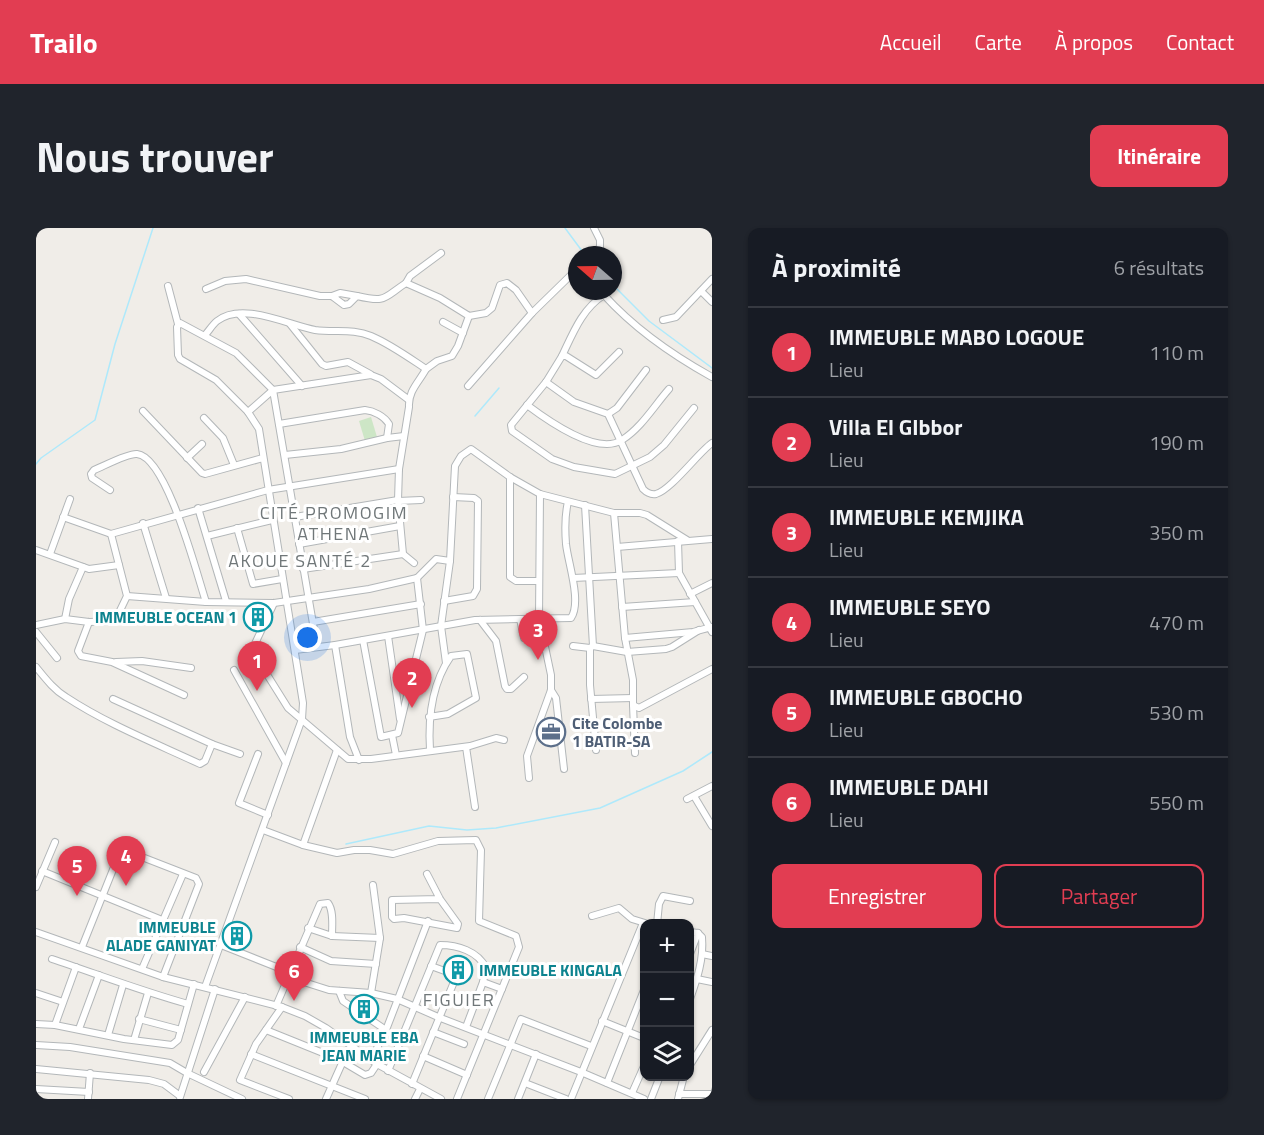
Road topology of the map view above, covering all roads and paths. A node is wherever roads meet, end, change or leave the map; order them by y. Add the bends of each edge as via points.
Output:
1 (594, 228) edge
2 (600, 246) edge
3 (441, 253) dead end
4 (568, 278) edge
5 (712, 279) edge
6 (406, 283) junction
7 (168, 286) dead end
8 (206, 289) dead end
9 (701, 291) junction
10 (333, 296) junction
11 (357, 296) junction
12 (595, 300) edge
13 (609, 300) edge
14 (712, 302) edge
15 (239, 314) junction
16 (532, 314) junction
17 (469, 316) junction
18 (663, 320) dead end
19 (443, 322) dead end
20 (290, 323) junction
21 (178, 324) junction
22 (463, 333) junction
23 (205, 335) junction
24 (619, 352) dead end
25 (562, 356) junction
26 (426, 369) junction
27 (646, 370) dead end
28 (370, 375) junction
29 (712, 377) edge
30 (546, 382) junction
31 (302, 386) junction
32 (468, 386) dead end
33 (669, 389) dead end
34 (273, 390) junction
35 (409, 399) junction
36 (527, 405) junction
37 (694, 408) dead end
38 (142, 411) dead end
39 (248, 412) junction
40 (608, 414) junction
41 (204, 418) dead end
42 (279, 424) junction
43 (404, 436) junction
44 (387, 438) junction
45 (621, 442) junction
46 (712, 443) edge
47 (202, 444) dead end
48 (285, 455) junction
49 (187, 458) junction
50 (263, 458) junction
51 (234, 465) junction
52 (632, 468) junction
53 (399, 469) junction
54 (510, 477) junction
55 (290, 485) junction
56 (110, 490) dead end
57 (268, 490) junction
58 (540, 494) junction
59 (453, 497) junction
60 (70, 499) dead end
61 (398, 500) junction
62 (421, 500) dead end
63 (568, 502) junction
64 (585, 505) junction
65 (198, 508) junction
66 (614, 513) junction
67 (178, 514) junction
68 (63, 517) junction
69 (295, 518) junction
70 (272, 520) junction
71 (143, 523) junction
72 (400, 526) junction
73 (237, 528) junction
74 (111, 534) junction
75 (207, 536) junction
76 (687, 540) junction
77 (678, 541) junction
78 (711, 543) edge
79 (299, 544) junction
80 (617, 547) junction
81 (36, 550) edge
82 (50, 554) junction
83 (403, 554) junction
84 (450, 561) junction
85 (414, 563) dead end
86 (119, 565) junction
87 (83, 567) junction
88 (303, 569) junction
89 (679, 573) junction
90 (620, 576) junction
91 (573, 578) junction
92 (589, 578) junction
93 (282, 579) junction
94 (417, 579) junction
95 (539, 581) junction
96 (712, 583) edge
97 (690, 594) junction
98 (127, 596) junction
99 (166, 598) junction
100 (308, 598) junction
101 (286, 600) junction
102 (226, 601) junction
103 (444, 601) junction
104 (206, 602) junction
105 (695, 602) junction
106 (274, 603) junction
107 (421, 604) junction
108 (622, 607) junction
109 (539, 618) junction
110 (65, 619) junction
111 (520, 619) junction
112 (480, 620) junction
113 (89, 622) junction
114 (313, 622) junction
115 (36, 625) edge
116 (441, 626) junction
117 (711, 629) edge
118 (423, 630) junction
119 (699, 630) junction
120 (36, 632) edge
121 (388, 636) junction
122 (524, 638) dead end
123 (625, 638) junction
124 (363, 640) junction
125 (335, 645) junction
126 (573, 646) dead end
127 (317, 647) junction
128 (592, 647) junction
129 (295, 650) junction
130 (627, 652) junction
131 (57, 658) dead end
132 (112, 662) junction
133 (446, 663) junction
134 (36, 667) edge
135 (191, 668) dead end
136 (712, 669) edge
137 (234, 670) dead end
138 (524, 677) dead end
139 (551, 690) junction
140 (184, 695) dead end
141 (113, 699) dead end
142 (591, 699) junction
143 (633, 702) junction
144 (429, 717) junction
145 (302, 719) junction
146 (400, 724) junction
147 (392, 735) junction
148 (504, 740) dead end
149 (212, 744) junction
150 (466, 747) junction
151 (337, 750) junction
152 (430, 750) junction
153 (596, 750) dead end
154 (240, 753) dead end
155 (635, 753) dead end
156 (258, 754) dead end
157 (396, 756) junction
158 (359, 760) junction
159 (286, 763) junction
160 (564, 769) dead end
161 (529, 778) dead end
162 (712, 786) edge
163 (694, 796) junction
164 (687, 800) dead end
165 (475, 807) dead end
166 (268, 815) junction
167 (712, 826) edge
168 (263, 830) junction
169 (55, 842) dead end
170 (303, 845) junction
171 (42, 871) junction
172 (183, 874) junction
173 (427, 874) dead end
174 (373, 885) dead end
175 (36, 887) edge
176 (102, 895) junction
177 (440, 899) junction
178 (690, 901) dead end
179 (592, 916) dead end
180 (658, 919) edge
181 (162, 920) junction
182 (428, 921) junction
183 (640, 922) edge
184 (308, 928) junction
185 (36, 932) edge
186 (640, 932) edge
187 (694, 932) edge
188 (698, 933) junction
189 (332, 936) junction
190 (380, 938) junction
191 (694, 944) edge
192 (221, 945) junction
193 (82, 947) junction
194 (300, 947) junction
195 (702, 954) junction
196 (712, 956) edge
197 (52, 959) dead end
198 (376, 964) junction
199 (431, 966) junction
200 (76, 967) junction
201 (142, 969) junction
202 (289, 974) junction
203 (99, 975) junction
204 (163, 977) junction
205 (697, 979) junction
206 (483, 982) junction
207 (712, 982) edge
208 (194, 984) junction
209 (123, 985) junction
210 (205, 987) junction
211 (694, 988) edge
212 (215, 989) junction
213 (502, 989) junction
214 (339, 991) junction
215 (36, 993) edge
216 (148, 993) junction
217 (371, 993) junction
218 (244, 997) junction
219 (397, 999) junction
220 (63, 1002) junction
221 (640, 1002) edge
222 (188, 1004) junction
223 (279, 1006) junction
224 (414, 1006) junction
225 (438, 1017) junction
226 (139, 1019) junction
227 (602, 1021) junction
228 (36, 1024) edge
229 (55, 1025) junction
230 (466, 1027) junction
231 (79, 1029) junction
232 (181, 1030) junction
233 (266, 1030) junction
234 (386, 1030) junction
235 (712, 1030) edge
236 (628, 1031) junction
237 (433, 1032) junction
238 (483, 1034) junction
239 (108, 1035) junction
240 (640, 1036) edge
241 (134, 1040) junction
242 (464, 1044) dead end
243 (509, 1044) junction
244 (36, 1045) edge
245 (591, 1046) junction
246 (251, 1054) junction
247 (536, 1054) junction
248 (423, 1056) junction
249 (694, 1059) edge
250 (343, 1061) junction
251 (374, 1062) junction
252 (36, 1069) edge
253 (388, 1071) junction
254 (204, 1072) dead end
255 (581, 1072) junction
256 (90, 1073) junction
257 (187, 1073) junction
258 (467, 1075) junction
259 (640, 1077) edge
260 (658, 1081) edge
261 (683, 1081) edge
262 (525, 1083) junction
263 (607, 1083) junction
264 (412, 1084) junction
265 (332, 1086) junction
266 (36, 1089) edge
267 (420, 1089) junction
268 (632, 1094) junction
269 (712, 1094) edge
270 (88, 1096) edge
271 (679, 1097) edge
272 (180, 1098) edge
273 (242, 1099) edge
274 (289, 1099) edge
275 (326, 1099) edge
276 (365, 1099) edge
277 (416, 1099) edge
278 (441, 1099) edge
279 (457, 1099) edge
280 (488, 1099) edge
281 (518, 1099) edge
282 (566, 1099) edge
283 (571, 1099) edge
284 (644, 1099) edge
285 (651, 1099) edge

1 - 2 street
3 - 6 street
4 - 16 street
5 - 9 street
6 - 11 street via 381,300
6 - 17 street
7 - 21 street
8 - 10 street via 225,281 246,279
9 - 14 street
9 - 18 street via 676,317
10 - 11 street via 340,292
10 - 11 street via 344,305
12 - 25 street
13 - 29 street via 630,321
15 - 20 street
15 - 23 street via 219,320
15 - 31 street
16 - 17 street via 507,283 500,285 492,308
16 - 32 street
17 - 22 street
19 - 22 street
20 - 26 street via 316,330 364,333 389,344
20 - 28 street via 322,364 348,362
21 - 23 street
21 - 39 street via 180,359 216,380
22 - 26 street via 453,356
23 - 34 street via 236,353
24 - 25 street via 596,375
25 - 30 street
26 - 35 street
27 - 40 street via 622,404
28 - 31 street
28 - 35 street
30 - 36 street
30 - 40 street via 574,402
31 - 34 street
33 - 45 street via 642,424
34 - 39 street
34 - 42 street
35 - 43 street
36 - 45 street via 567,433 600,443
36 - 52 street via 511,429 552,459 610,474
37 - 52 street via 664,446
38 - 49 street
39 - 50 street via 259,429
40 - 45 street
41 - 51 street via 223,438
42 - 44 street via 365,410 386,419
42 - 48 street
43 - 44 street
43 - 53 street
44 - 48 street via 341,449
45 - 52 street
46 - 52 street via 657,494 643,489
47 - 49 street
48 - 55 street
49 - 51 street via 205,474
50 - 51 street
50 - 57 street
53 - 55 street
53 - 61 street
54 - 58 street
54 - 59 street via 471,449 455,466
54 - 95 street via 510,577 516,581
55 - 57 street
55 - 69 street
56 - 67 street via 92,478 94,470 140,454 159,471
57 - 65 street
57 - 70 street
58 - 63 street
58 - 95 street
59 - 84 street
59 - 103 street via 478,501 477,589 473,596
60 - 68 street
61 - 62 street
61 - 69 street
61 - 72 street
63 - 64 street
63 - 91 street via 566,545
64 - 66 street
64 - 92 street
65 - 67 street
65 - 75 street
66 - 76 street via 647,515
66 - 80 street
67 - 71 street
67 - 104 street
68 - 74 street
68 - 82 street
69 - 79 street
70 - 73 street
70 - 93 street
71 - 74 street
71 - 99 street
72 - 79 street
72 - 83 street
73 - 75 street
73 - 93 street via 253,584
74 - 86 street
75 - 102 street
76 - 77 street
76 - 78 street
77 - 80 street
77 - 89 street
79 - 88 street
80 - 90 street
81 - 82 street
82 - 87 street
83 - 85 street
83 - 88 street
84 - 94 street via 436,559
84 - 103 street
86 - 87 street
86 - 98 street
87 - 110 street
88 - 100 street
89 - 90 street
89 - 97 street
90 - 92 street
90 - 108 street
91 - 92 street
91 - 109 street via 573,616
92 - 128 street
93 - 101 street
94 - 100 street
94 - 107 street
95 - 109 street
96 - 97 street
97 - 105 street
98 - 99 street
98 - 113 street via 115,621
99 - 104 street
100 - 101 street
100 - 114 street
101 - 106 street
101 - 129 street
102 - 104 street
102 - 106 street
103 - 116 street
105 - 108 street
105 - 117 street
106 - 145 street via 253,652 288,708
107 - 114 street
107 - 118 street
108 - 123 street
109 - 111 street
109 - 139 street
110 - 113 street
110 - 115 street
111 - 112 street
111 - 122 street
112 - 116 street
112 - 138 street via 496,642 507,689
113 - 132 street via 79,654
114 - 127 street
116 - 118 street
116 - 133 street
117 - 119 street
118 - 121 street
118 - 146 street
119 - 123 street
119 - 130 street via 672,647
120 - 131 street
121 - 124 street
121 - 146 street
123 - 130 street
124 - 125 street
124 - 147 street via 381,737
125 - 127 street
125 - 158 street via 350,737
126 - 128 street
127 - 129 street
128 - 130 street
128 - 142 street
129 - 145 street
130 - 143 street
132 - 135 street via 142,661
132 - 140 street
133 - 144 street
133 - 144 street via 451,656 467,654 476,698 448,714
134 - 149 street via 66,698 200,764
136 - 143 street via 639,708
137 - 159 street
139 - 160 street via 556,698
139 - 161 street via 527,756
141 - 149 street
142 - 143 street
142 - 153 street
143 - 155 street
144 - 152 street
145 - 151 street
145 - 159 street
146 - 147 street via 398,733
147 - 157 street
148 - 150 street via 496,738
149 - 154 street
150 - 152 street
150 - 165 street
151 - 158 street via 348,759
151 - 170 street
152 - 157 street
156 - 166 street via 239,803
157 - 158 street
159 - 166 street
162 - 163 street
163 - 164 street
163 - 167 street
166 - 168 street
168 - 170 street
168 - 192 street
169 - 171 street
170 - 213 street via 337,853 370,850 393,854 438,841 476,840 482,850 480,921 516,936 519,944
171 - 175 street
171 - 176 street
172 - 176 street via 122,850
172 - 181 street
172 - 204 street via 196,878 199,884
173 - 177 street
174 - 190 street
176 - 181 street
176 - 193 street
177 - 182 street via 458,927
177 - 182 street via 392,900 394,919
178 - 180 street via 663,896
179 - 183 street via 619,908
181 - 201 street
182 - 219 street
184 - 189 street
184 - 189 street via 320,904 328,903
184 - 194 street
185 - 193 street
186 - 227 street
187 - 188 street
188 - 191 street
188 - 195 street via 702,937
189 - 190 street
190 - 198 street
192 - 202 street
192 - 210 street
193 - 201 street
194 - 198 street via 331,961
194 - 202 street
195 - 196 street
195 - 205 street
197 - 200 street
198 - 217 street
199 - 206 street via 440,945 468,950 486,968
199 - 224 street
199 - 225 street via 456,978
200 - 203 street
200 - 220 street
201 - 204 street
202 - 214 street
202 - 223 street
203 - 209 street
203 - 231 street
204 - 208 street
205 - 207 street
205 - 211 street
206 - 213 street
206 - 230 street
208 - 210 street
208 - 222 street
209 - 216 street
209 - 239 street
210 - 212 street
212 - 218 street
212 - 257 street
213 - 238 street
214 - 217 street
214 - 234 street via 343,1002
215 - 220 street
216 - 222 street
216 - 226 street
217 - 219 street
218 - 223 street
218 - 254 street
219 - 224 street
219 - 234 street
220 - 229 street
221 - 236 street
222 - 232 street
223 - 233 street
223 - 251 street via 316,1021
224 - 225 street
224 - 253 street
225 - 230 street
225 - 237 street
226 - 232 street
226 - 241 street
227 - 236 street
227 - 245 street
228 - 229 street
229 - 231 street
230 - 238 street
231 - 239 street
232 - 241 street via 177,1043 172,1045
233 - 246 street
233 - 250 street
234 - 251 street
235 - 249 street
236 - 240 street
236 - 263 street
237 - 242 street
237 - 248 street
238 - 243 street
238 - 258 street
239 - 241 street
243 - 245 street via 521,1018
243 - 247 street
243 - 280 street
244 - 257 street via 170,1063
245 - 255 street
246 - 265 street
246 - 274 street via 240,1080
247 - 255 street
247 - 262 street
248 - 258 street
248 - 264 street
250 - 251 street via 365,1075
250 - 265 street
251 - 253 street
252 - 256 street
253 - 264 street
255 - 263 street
255 - 283 street
256 - 270 street
256 - 272 street via 164,1084
257 - 272 street
257 - 273 street
258 - 279 street
259 - 268 street
260 - 285 street
261 - 271 street
262 - 281 street
262 - 282 street
263 - 268 street
264 - 267 street
265 - 275 street
265 - 276 street
266 - 270 street
267 - 277 street
267 - 278 street
268 - 284 street
269 - 271 street

